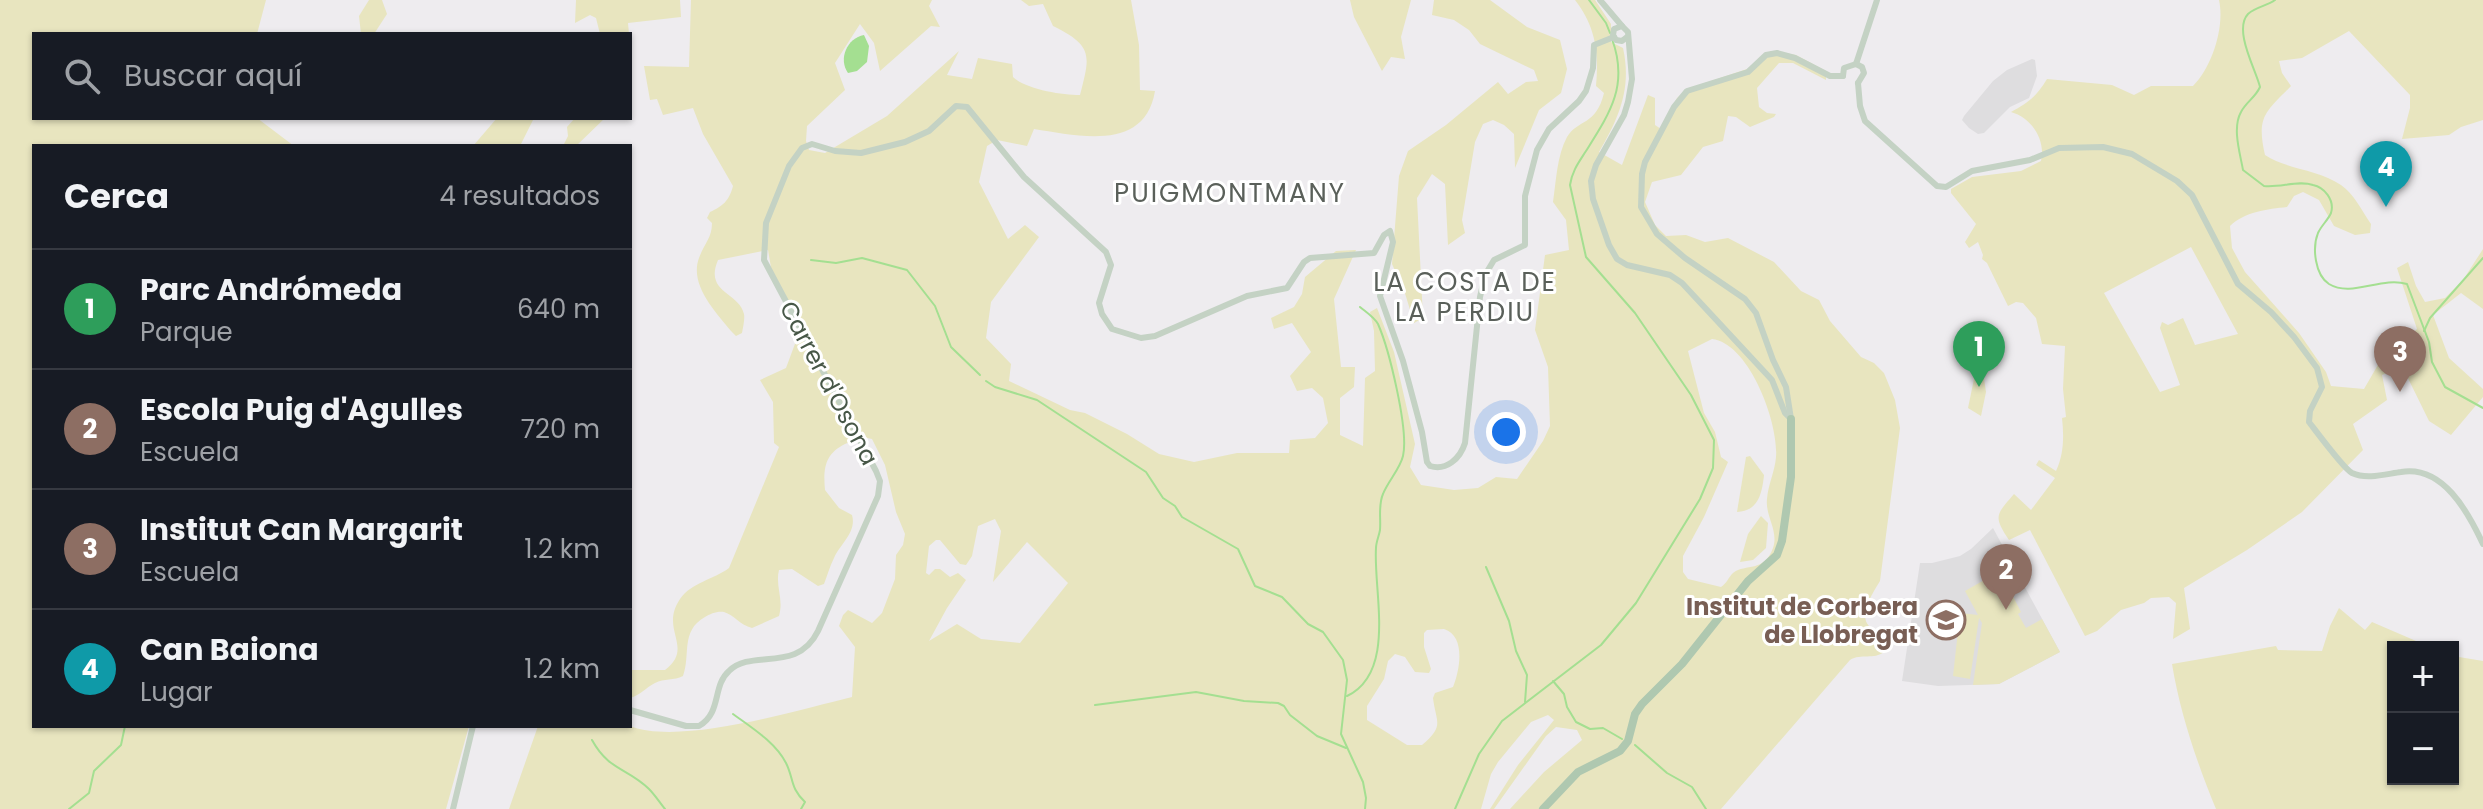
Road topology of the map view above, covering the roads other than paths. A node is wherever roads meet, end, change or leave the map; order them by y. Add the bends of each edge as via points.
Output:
1 (1600, 0) edge
2 (1877, 0) edge
3 (1618, 34) junction
4 (1856, 64) junction
5 (1843, 76) junction
6 (1858, 83) junction
7 (1791, 419) junction
8 (2483, 544) edge
9 (632, 711) edge
10 (473, 728) edge
11 (453, 809) edge
12 (1543, 809) edge

1 - 3 street
2 - 4 street
3 - 7 street via 1628,47 1628,102 1591,181 1609,245 1624,264 1682,283 1772,380
3 - 9 street, Carrer d'Osona via 1598,43 1586,91 1549,129 1537,150 1525,196 1525,245 1494,260 1485,275 1465,443 1456,459 1440,468 1427,462 1403,361 1380,296 1393,242 1390,231 1374,253 1310,258 1287,288 1247,296 1145,338 1112,329 1102,314 1099,303 1111,265 1106,252 1024,177 967,107 956,106 920,137 869,151 812,144 802,148 766,223 763,256 876,471 878,496 807,648 730,670 713,713 699,726
4 - 5 street via 1844,68
4 - 6 street via 1864,73
5 - 6 street via 1848,83
5 - 7 street via 1830,76 1777,53 1766,55 1744,74 1692,89 1679,98 1642,174 1641,207 1657,234 1745,299 1756,313 1786,387
6 - 8 street via 1865,121 1937,186 1949,186 1972,171 2087,146 2132,154 2177,181 2192,195 2238,284 2283,324 2317,368 2322,387 2309,422 2342,464 2356,475 2411,471 2436,479 2459,502
7 - 12 main road via 1791,477 1777,555 1748,581 1682,664 1642,704 1620,751 1574,774
10 - 11 street

